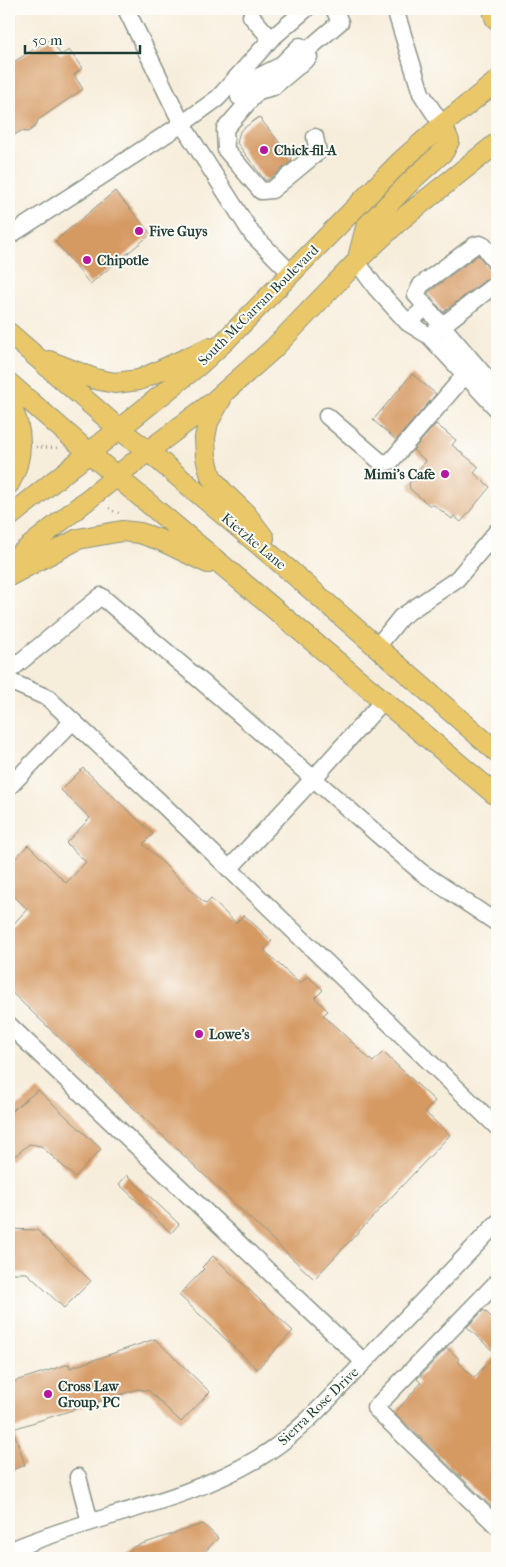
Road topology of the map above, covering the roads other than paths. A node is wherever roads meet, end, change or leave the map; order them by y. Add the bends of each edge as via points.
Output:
1 (126, 9) edge
2 (306, 9) edge
3 (395, 9) edge
4 (495, 9) edge
5 (337, 15) edge
6 (251, 16) dead end
7 (497, 16) edge
8 (271, 39) junction
9 (497, 81) edge
10 (182, 124) junction
11 (442, 125) junction
12 (315, 137) dead end
13 (497, 143) edge
14 (9, 236) edge
15 (357, 262) junction
16 (497, 264) edge
17 (291, 273) junction
18 (497, 283) edge
19 (426, 307) junction
20 (408, 323) junction
21 (442, 326) junction
22 (9, 334) edge
23 (429, 336) junction
24 (225, 341) junction
25 (30, 352) junction
26 (465, 375) junction
27 (9, 383) edge
28 (229, 388) junction
29 (497, 390) edge
30 (9, 402) edge
31 (497, 409) edge
32 (327, 416) dead end
33 (119, 429) junction
34 (148, 451) junction
35 (89, 453) junction
36 (117, 477) junction
37 (9, 484) edge
38 (9, 517) edge
39 (497, 532) edge
40 (9, 563) edge
41 (290, 571) junction
42 (9, 576) edge
43 (234, 576) junction
44 (376, 648) junction
45 (9, 671) edge
46 (9, 681) edge
47 (383, 701) junction
48 (73, 721) junction
49 (497, 752) edge
50 (313, 779) junction
51 (9, 787) edge
52 (497, 796) edge
53 (229, 869) junction
54 (497, 923) edge
55 (9, 1025) edge
56 (497, 1127) edge
57 (497, 1223) edge
58 (497, 1282) edge
59 (364, 1362) junction
60 (78, 1477) dead end
61 (90, 1522) junction
62 (497, 1526) edge
63 (9, 1551) edge

1 - 10 street
2 - 8 street
3 - 11 street via 421,93
4 - 7 highway
5 - 12 street via 273,87 258,91 225,129 226,150 261,191 272,190 318,152
6 - 8 street
8 - 10 street via 218,98
9 - 11 main road, South McCarran Boulevard
10 - 14 street
10 - 17 street via 252,234
11 - 15 main road via 449,141 444,151 366,227
11 - 17 main road, South McCarran Boulevard via 401,161
13 - 15 main road via 398,222
15 - 20 street
15 - 28 main road via 297,325
16 - 19 street via 484,246 475,245 421,285 416,295
17 - 24 main road, South McCarran Boulevard
18 - 21 street
19 - 20 street
19 - 21 street
20 - 23 street
21 - 23 street
21 - 29 street
22 - 25 main road, Kietzke Lane
23 - 26 street
24 - 25 main road via 139,380 115,383 69,370
24 - 33 main road, South McCarran Boulevard
25 - 33 main road, Kietzke Lane
26 - 31 street
26 - 32 street via 391,461 382,463
27 - 35 main road
28 - 34 main road
28 - 41 main road via 208,422 206,457 211,477 246,514
30 - 37 main road via 17,418 20,446
33 - 34 main road, Kietzke Lane
33 - 35 main road, South McCarran Boulevard
34 - 36 main road
34 - 41 main road, Kietzke Lane
35 - 36 main road
35 - 38 main road, South McCarran Boulevard
36 - 40 main road
36 - 43 main road
39 - 44 street via 457,579 402,617
41 - 44 main road, Kietzke Lane
42 - 43 main road via 78,540 122,531 160,540
43 - 47 main road
44 - 49 main road, Kietzke Lane
45 - 50 street via 101,596
46 - 48 street via 48,698
47 - 50 street
47 - 52 main road
48 - 51 street
48 - 53 street
50 - 53 street
50 - 54 street via 421,872
53 - 56 street
55 - 59 street
57 - 59 street, Sierra Rose Drive
58 - 62 street via 375,1408
59 - 61 street, Sierra Rose Drive via 301,1426 257,1458 207,1483
60 - 61 street
61 - 63 street, Sierra Rose Drive

